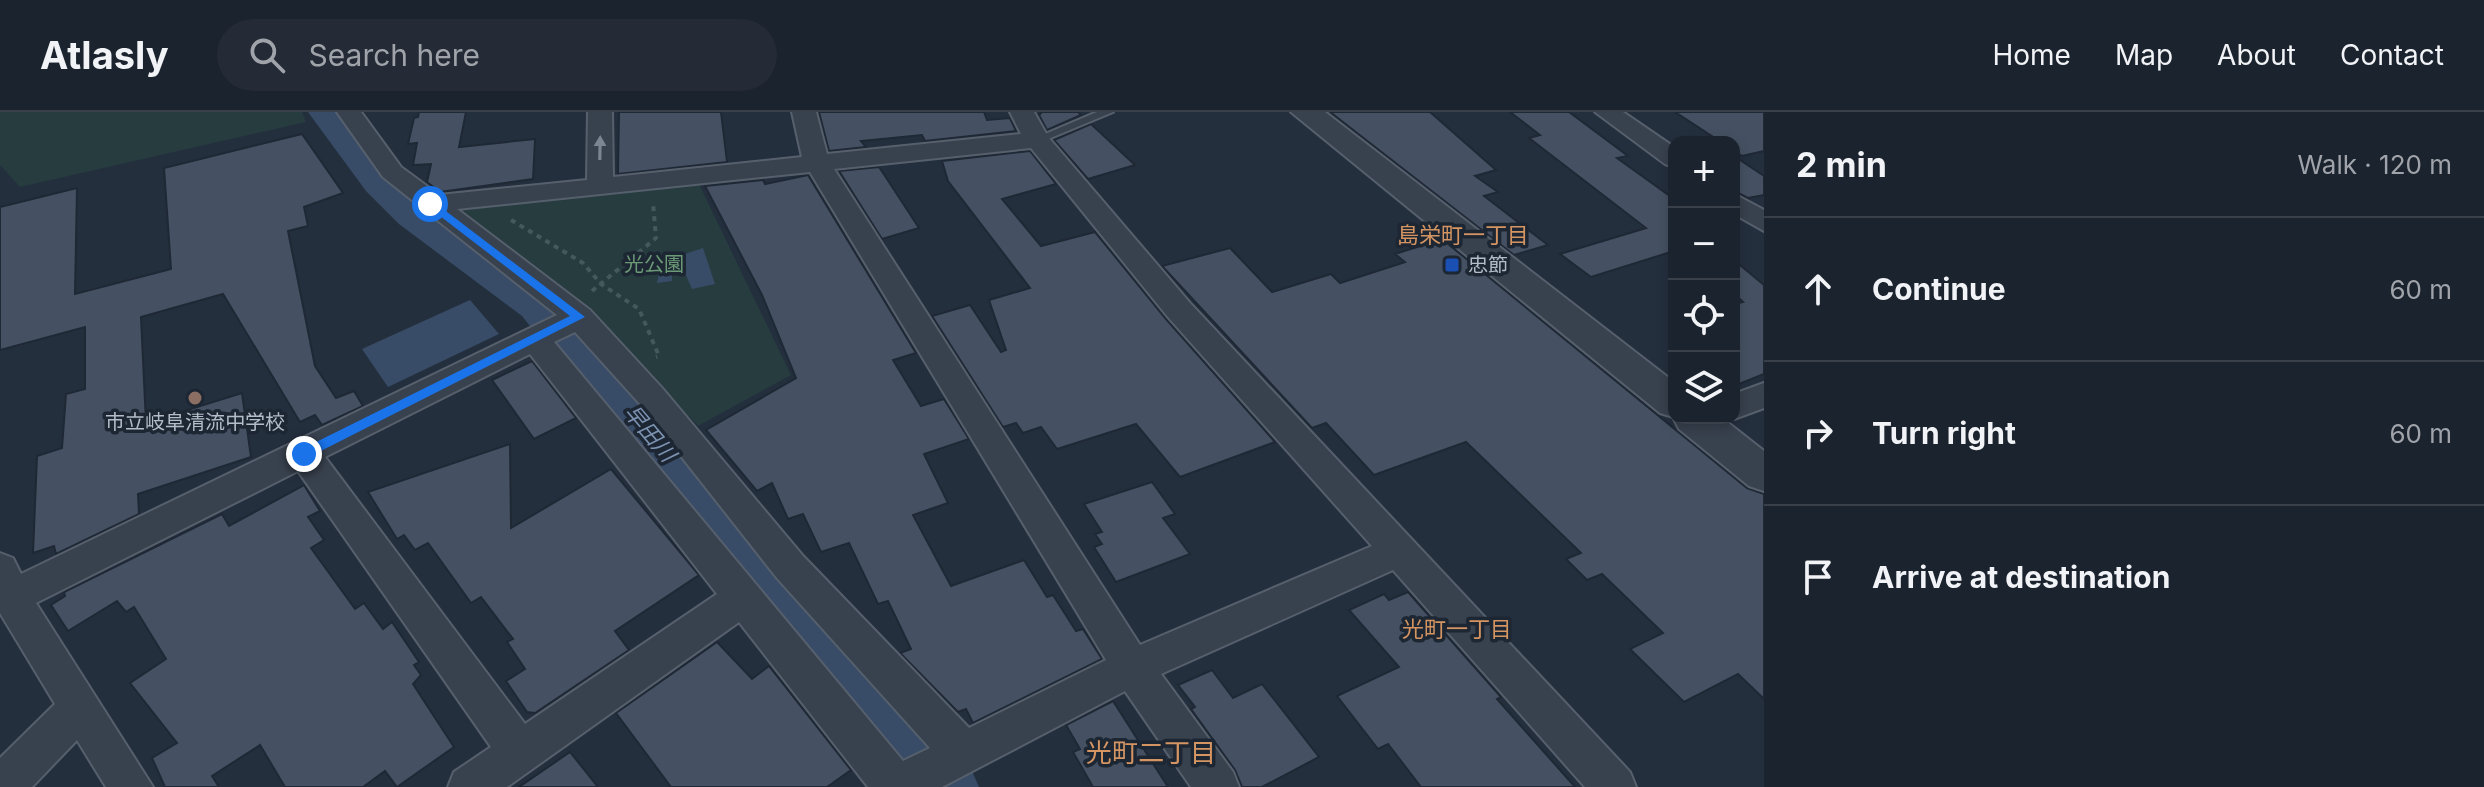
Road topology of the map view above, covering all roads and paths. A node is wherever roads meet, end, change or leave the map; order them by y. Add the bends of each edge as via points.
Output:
1 (349, 112) edge
2 (600, 112) edge
3 (804, 112) edge
4 (1022, 112) edge
5 (1107, 112) edge
6 (1306, 112) edge
7 (1607, 112) edge
8 (1037, 140) junction
9 (1668, 155) edge
10 (816, 161) junction
11 (651, 180) junction
12 (600, 185) junction
13 (430, 204) junction
14 (1740, 206) edge
15 (1764, 223) edge
16 (462, 228) junction
17 (601, 284) junction
18 (559, 325) junction
19 (629, 372) junction
20 (1668, 388) edge
21 (1764, 395) edge
22 (1740, 402) edge
23 (1712, 424) edge
24 (304, 454) junction
25 (1764, 474) edge
26 (1397, 552) junction
27 (6, 583) edge
28 (744, 597) junction
29 (1132, 667) junction
30 (80, 708) junction
31 (520, 753) junction
32 (957, 759) junction
33 (900, 786) edge
34 (2, 787) edge
35 (131, 787) edge
36 (470, 787) edge
37 (1217, 787) edge
38 (1614, 787) edge

1 - 13 street via 392,172
12 -> 2 street
3 - 10 street
4 - 8 street
5 - 8 lane
6 - 20 street
7 - 9 street
8 - 10 street
8 - 26 street via 1179,310
10 - 11 street
10 - 29 street
11 - 12 street
11 - 17 path via 656,238
12 - 13 street
13 - 16 street
14 - 15 street
16 - 17 path via 500,214 583,263
16 - 18 street
17 - 18 path
17 - 19 path via 639,309 659,356
18 - 19 street
18 - 24 street
18 - 28 street
19 - 32 street
21 - 22 street
23 - 25 street
24 - 27 street
24 - 31 street
26 - 29 street
26 - 38 street
27 - 30 street
28 - 31 street
28 - 33 street
29 - 32 street
29 - 37 street
30 - 34 street
30 - 35 street
31 - 36 street
32 - 33 street

